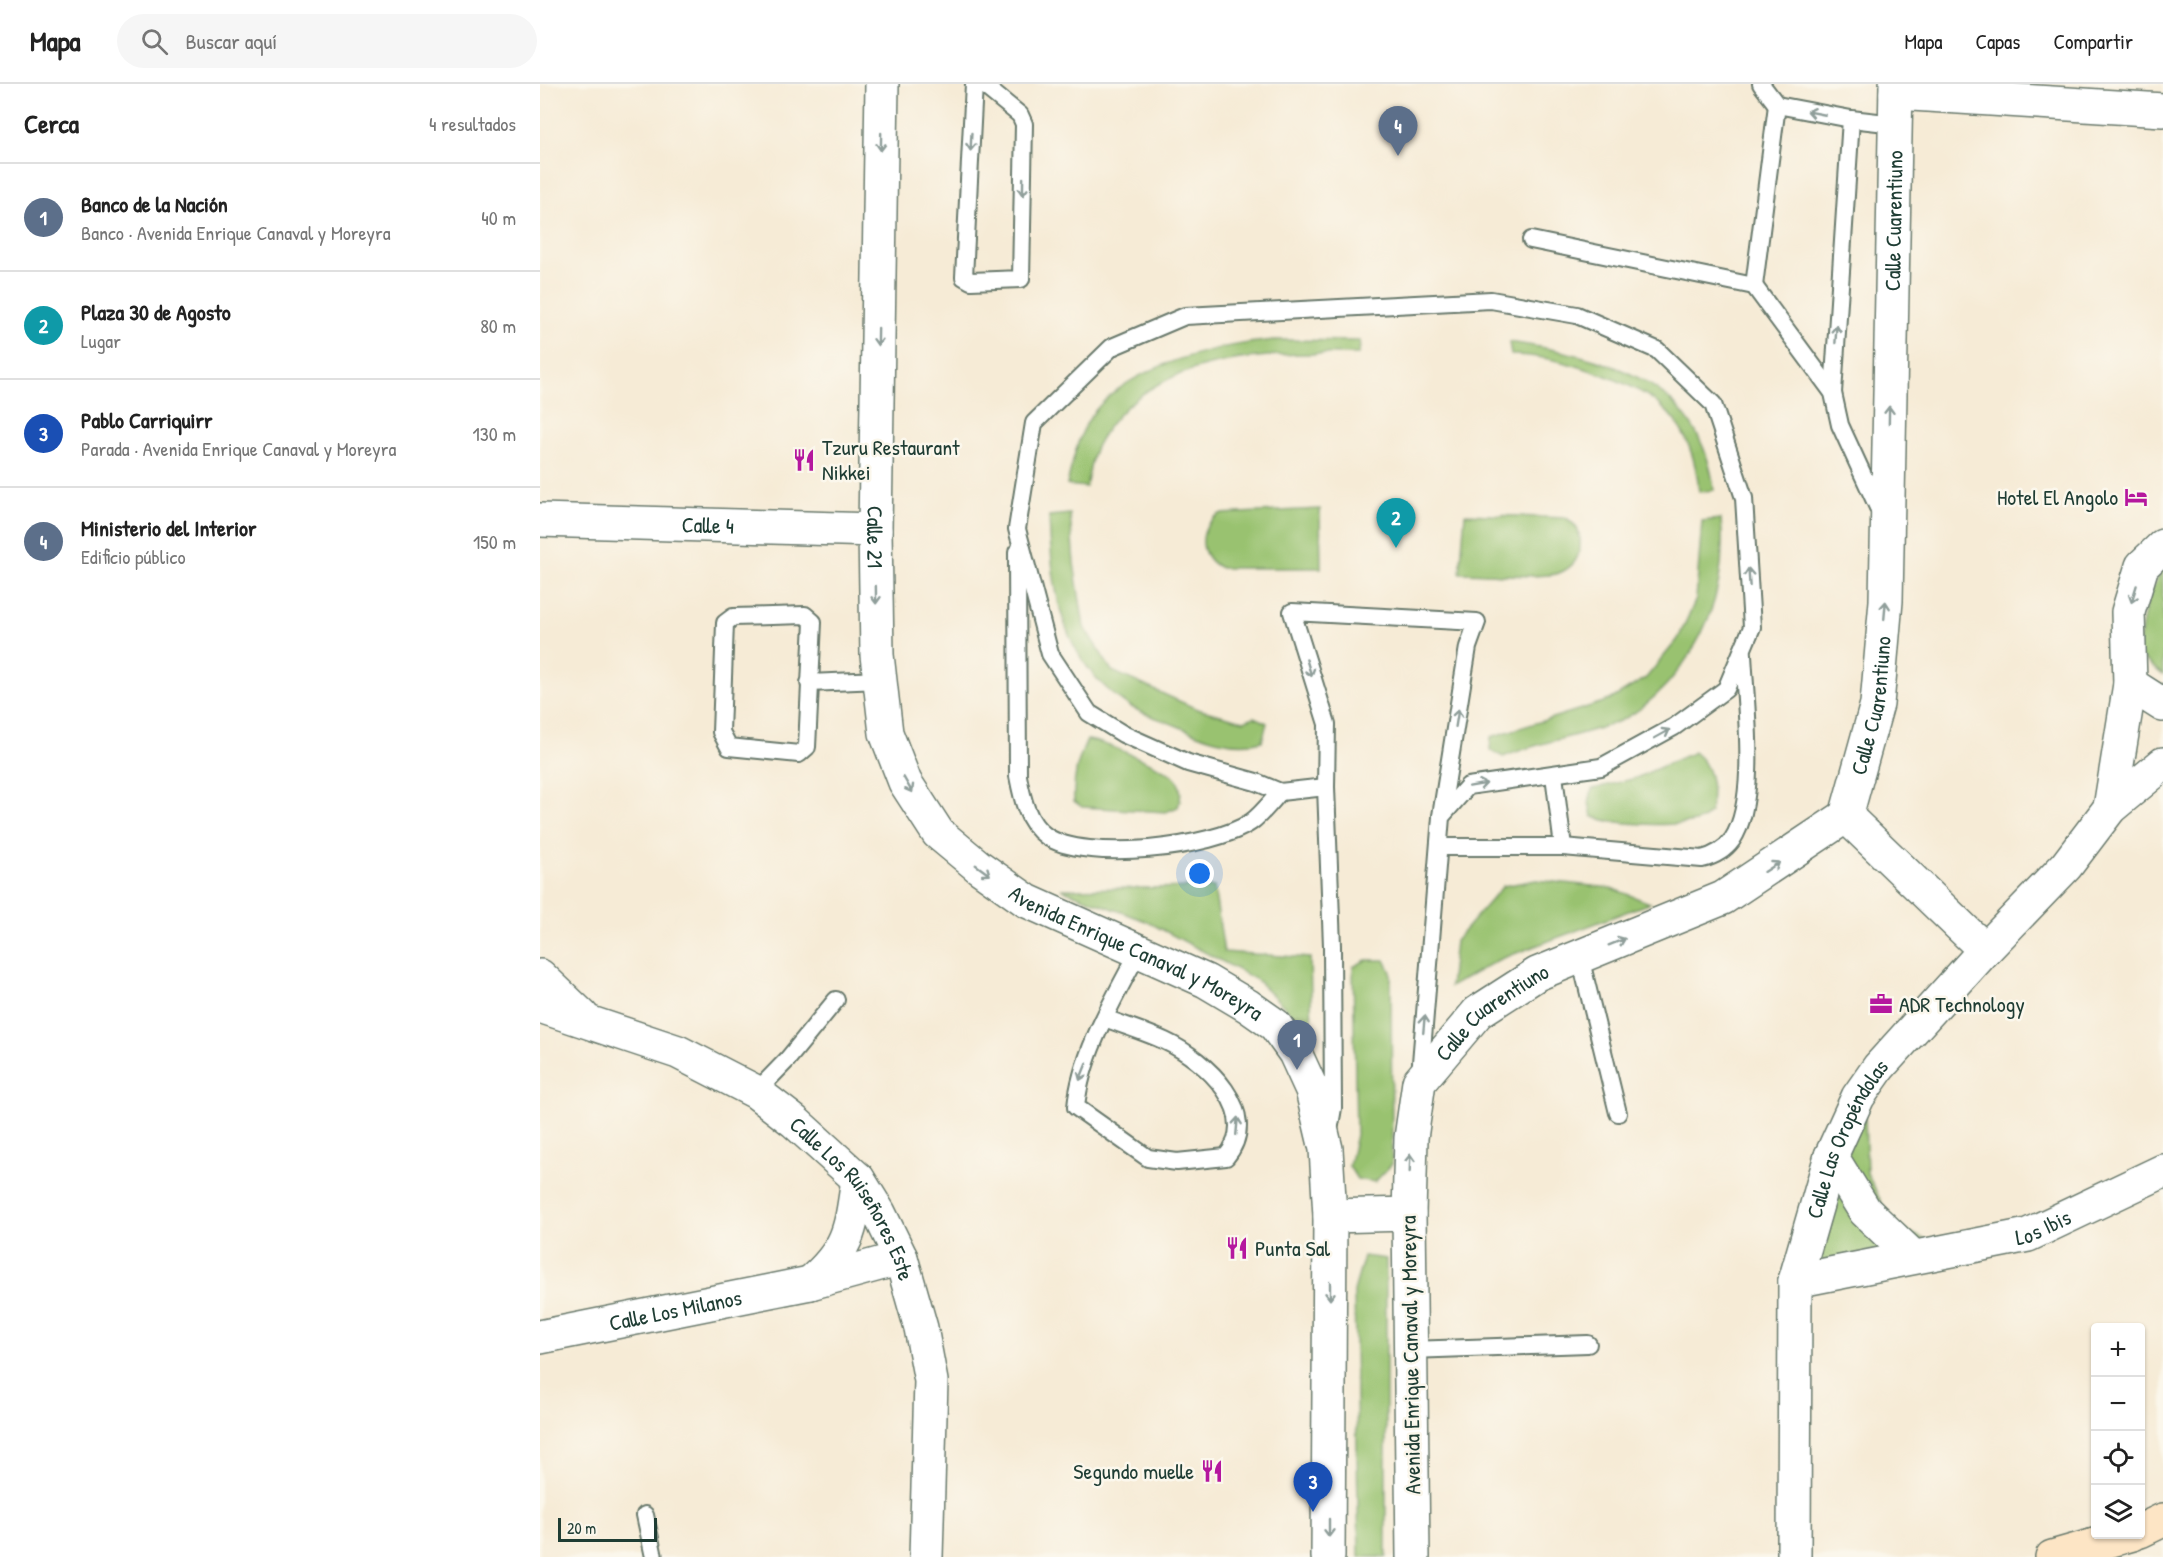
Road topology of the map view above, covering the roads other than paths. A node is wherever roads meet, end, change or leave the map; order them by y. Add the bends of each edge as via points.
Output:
1 (882, 84) edge
2 (974, 84) edge
3 (982, 84) edge
4 (1761, 84) edge
5 (1896, 100) edge
6 (1777, 105) junction
7 (2163, 110) edge
8 (1851, 119) junction
9 (1531, 240) dead end
10 (1754, 286) junction
11 (1833, 393) junction
12 (540, 520) edge
13 (1887, 528) junction
14 (1017, 529) junction
15 (875, 530) junction
16 (2163, 546) edge
17 (1742, 649) junction
18 (880, 680) junction
19 (809, 683) junction
20 (2130, 684) junction
21 (2163, 705) edge
22 (2163, 764) edge
23 (1554, 775) junction
24 (1326, 787) junction
25 (1280, 792) junction
26 (2110, 808) junction
27 (1846, 816) junction
28 (1441, 817) junction
29 (938, 833) joint
30 (1439, 847) junction
31 (1563, 847) junction
32 (1985, 950) junction
33 (1139, 951) junction
34 (1580, 957) junction
35 (540, 976) edge
36 (836, 1000) dead end
37 (540, 1006) edge
38 (1105, 1018) junction
39 (585, 1020) junction
40 (1419, 1082) junction
41 (756, 1092) junction
42 (1618, 1113) dead end
43 (1326, 1149) junction
44 (1831, 1156) junction
45 (2163, 1171) edge
46 (858, 1179) junction
47 (1409, 1214) junction
48 (1330, 1216) junction
49 (1912, 1256) junction
50 (901, 1258) junction
51 (1795, 1281) junction
52 (810, 1283) junction
53 (540, 1337) edge
54 (1588, 1344) dead end
55 (1410, 1350) junction
56 (645, 1515) dead end
57 (2163, 1520) edge
58 (2145, 1529) edge
59 (2115, 1539) edge
60 (654, 1557) edge
61 (926, 1557) edge
62 (1328, 1557) edge
63 (1413, 1557) edge
64 (1794, 1557) edge
65 (2052, 1557) edge

1 -> 15 street, Calle 21
2 - 3 lane via 964,278 1021,279 1024,124 1020,115
4 - 6 lane
5 - 7 street
5 - 8 lane
13 -> 5 street, Calle Cuarentiuno
8 -> 6 lane
6 - 10 lane
11 -> 8 lane
9 - 10 lane
10 - 11 lane
11 - 13 lane via 1840,425
12 - 15 street, Calle 4
27 -> 13 street, Calle Cuarentiuno via 1877,704 1886,601
17 -> 14 lane via 1752,627 1744,498 1713,404 1657,350 1577,315 1491,300 1185,316 1112,347 1034,423
14 - 25 lane via 1050,654 1089,713 1123,734 1188,762
14 - 25 lane via 1018,776 1022,801 1046,837 1086,849 1110,851 1182,845 1222,836 1251,822
15 -> 18 street, Calle 21
16 -> 20 street, Calle Las Oropéndolas via 2142,566 2128,612
23 -> 17 lane via 1601,767 1674,727 1726,689
17 - 31 lane via 1748,776 1743,815 1732,840 1717,855 1702,859
18 - 19 lane
18 -> 29 street, Calle 21 via 886,733 905,782
19 - 19 lane via 813,622 810,617 733,617 725,623 721,732 729,747 800,754 804,751
20 - 21 street
20 - 26 street, Calle Las Oropéndolas
22 - 26 street, Calle Las Oropéndolas
28 -> 23 lane via 1468,786
23 - 31 lane
24 - 25 lane
28 -> 24 lane via 1468,647 1477,622 1292,612 1327,724
24 - 43 lane via 1333,1050 1333,1108
26 - 32 street, Calle Las Oropéndolas via 2066,866
27 - 32 street
34 -> 27 street, Calle Cuarentiuno via 1723,898
28 - 30 lane
29 -> 33 street, Avenida Enrique Canaval y Moreyra via 1027,901
30 - 31 lane
40 -> 30 lane
32 - 44 street, Calle Las Oropéndolas via 1879,1067 1858,1097
33 - 38 lane
33 - 43 street, Avenida Enrique Canaval y Moreyra via 1206,981 1275,1025 1312,1090
34 - 40 street, Calle Cuarentiuno via 1537,974 1478,1012
34 - 42 lane
35 - 39 street
36 - 41 lane
37 - 39 street, Calle Los Ruiseñores Este
38 -> 38 lane via 1078,1084 1076,1107 1148,1158 1177,1162 1226,1157 1235,1146 1239,1118 1230,1095 1199,1062 1167,1042
39 - 41 street, Calle Los Ruiseñores Este via 678,1052
47 -> 40 street, Avenida Enrique Canaval y Moreyra via 1411,1138
41 - 46 street, Calle Los Ruiseñores Este
43 - 48 street, Avenida Enrique Canaval y Moreyra
44 - 49 street via 1865,1211
44 - 51 street, Calle Las Oropéndolas
45 - 49 street, Los Ibis via 2028,1235
46 - 50 street, Calle Los Ruiseñores Este
46 - 52 street via 850,1231 829,1266
47 - 48 street
47 - 55 street, Avenida Enrique Canaval y Moreyra
48 -> 62 street, Avenida Enrique Canaval y Moreyra
49 - 51 street, Los Ibis
50 - 52 street, Calle Los Milanos
50 - 61 street, Calle Los Ruiseñores Este via 931,1381
51 - 64 street, Calle Las Oropéndolas
52 - 53 street, Calle Los Milanos
54 - 55 lane
55 - 63 street, Avenida Enrique Canaval y Moreyra
56 - 60 lane
57 - 58 main road
59 - 65 main road

